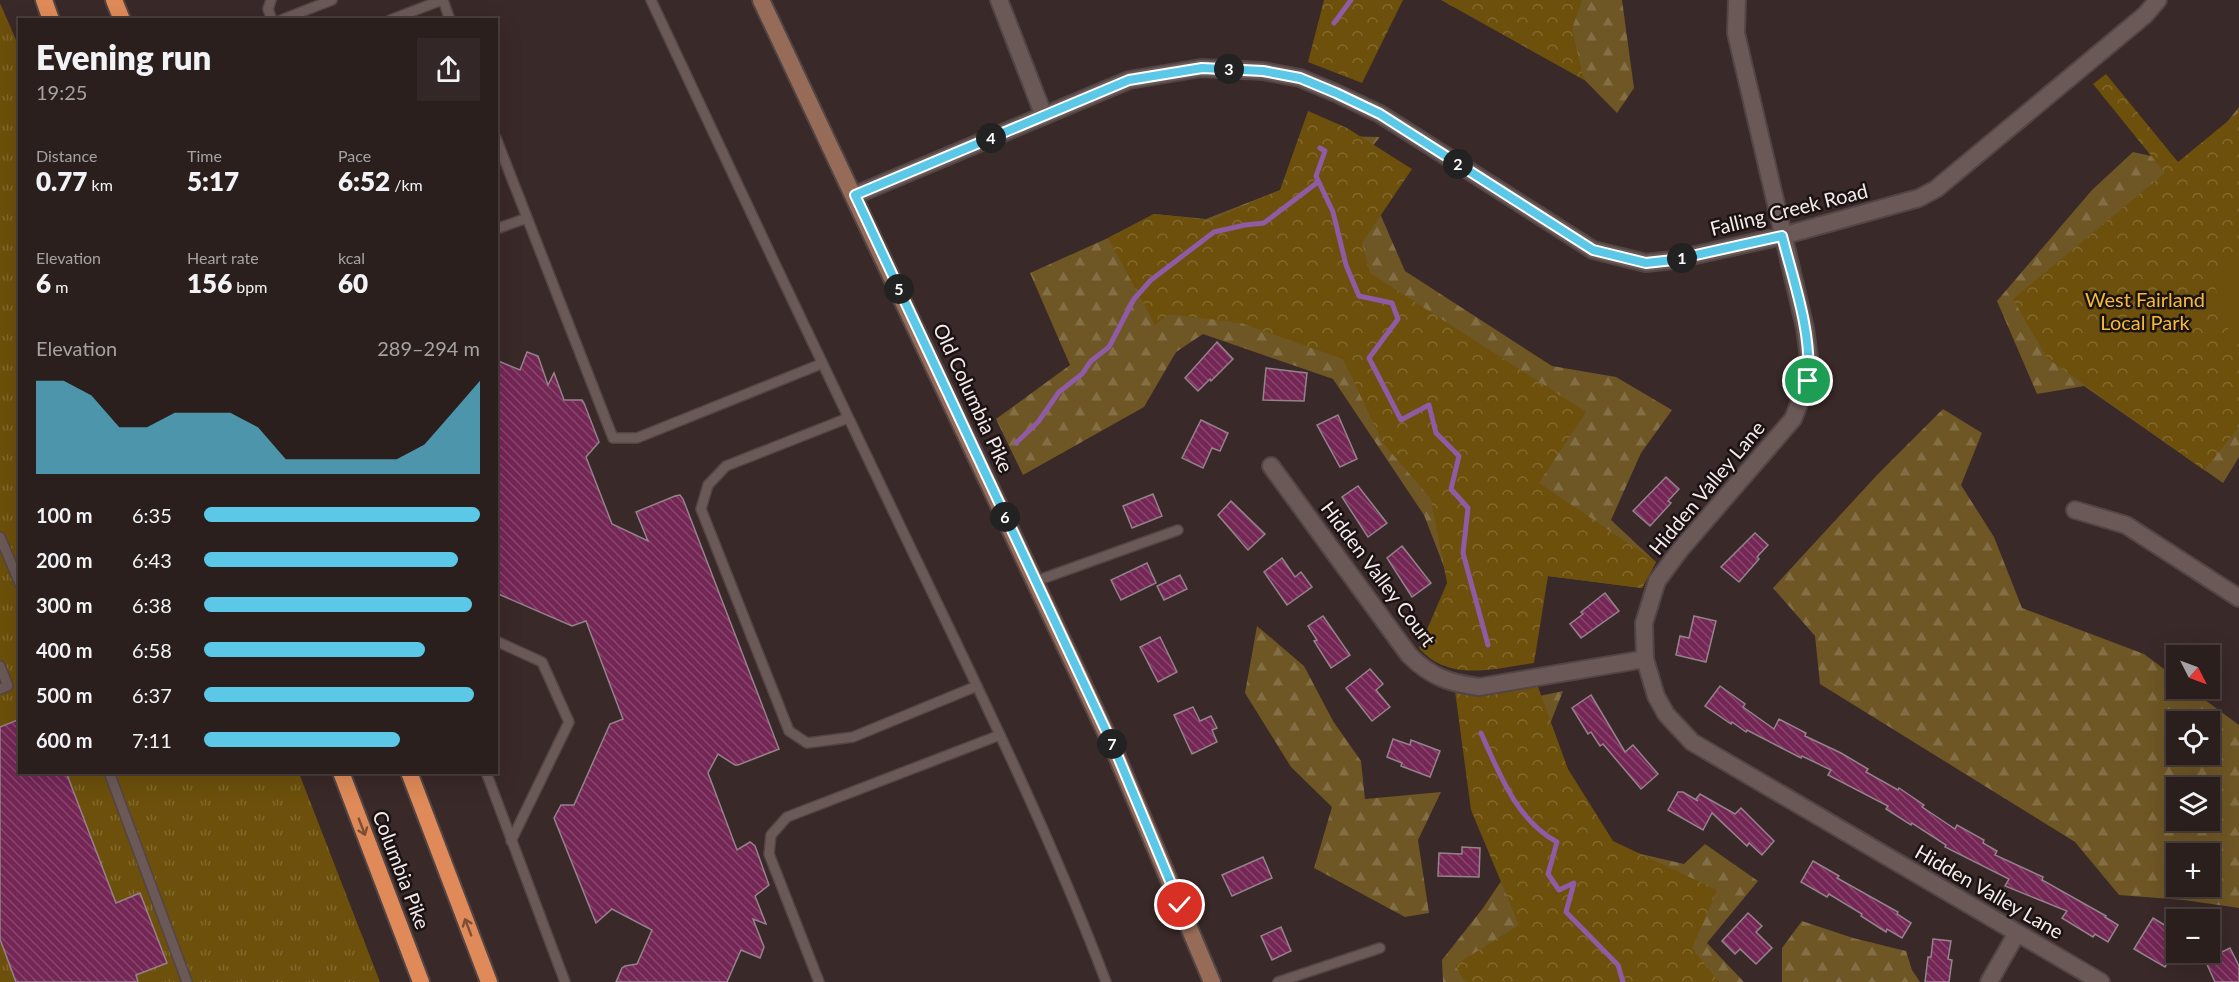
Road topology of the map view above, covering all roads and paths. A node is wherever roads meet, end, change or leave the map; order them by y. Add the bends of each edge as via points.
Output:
1 (44, 0) edge
2 (114, 0) edge
3 (271, 0) edge
4 (332, 0) edge
5 (443, 0) edge
6 (651, 0) edge
7 (761, 0) edge
8 (999, 0) edge
9 (1737, 0) edge
10 (2158, 0) edge
11 (50, 18) edge
12 (121, 18) edge
13 (271, 18) edge
14 (286, 18) edge
15 (395, 18) edge
16 (449, 18) edge
17 (1044, 116) junction
18 (498, 143) edge
19 (855, 195) junction
20 (527, 218) junction
21 (498, 229) edge
22 (1782, 236) junction
23 (821, 364) junction
24 (848, 418) junction
25 (1271, 466) dead end
26 (2075, 510) dead end
27 (1178, 530) dead end
28 (0, 537) edge
29 (18, 579) edge
30 (1036, 581) junction
31 (2239, 598) edge
32 (498, 642) edge
33 (1645, 659) junction
34 (0, 666) edge
35 (977, 686) junction
36 (0, 689) edge
37 (1000, 735) junction
38 (110, 774) edge
39 (342, 774) edge
40 (410, 774) edge
41 (487, 774) edge
42 (512, 841) junction
43 (2017, 933) junction
44 (1380, 948) dead end
45 (188, 982) edge
46 (421, 982) edge
47 (489, 982) edge
48 (565, 982) edge
49 (819, 982) edge
50 (1106, 982) edge
51 (1212, 982) edge
52 (1278, 982) edge
53 (1989, 982) edge
54 (2101, 982) edge

1 - 11 highway
2 - 12 highway
3 - 13 lane via 268,9
4 - 14 lane
5 - 15 lane
5 - 16 lane
6 - 23 lane
7 - 19 main road, Old Columbia Pike
8 - 17 street
9 - 22 street, Hidden Valley Lane via 1736,33
10 - 22 street, Falling Creek Road via 1936,189 1919,198
17 - 19 street, Falling Creek Road
17 - 22 street, Falling Creek Road via 1129,80 1202,68 1263,71 1300,78 1380,114 1593,250 1646,263
18 - 20 lane
19 - 30 main road, Old Columbia Pike
20 - 21 lane
20 - 23 lane via 613,438 637,438
22 - 33 street, Hidden Valley Lane via 1805,328 1808,381 1793,419 1658,581 1644,623
23 - 24 lane
24 - 35 lane
24 - 35 lane via 726,466 708,485 701,510 789,731 807,743 853,737
25 - 33 street, Hidden Valley Court via 1409,655 1436,676 1453,684 1479,687
26 - 31 street via 2126,525
27 - 30 lane
28 - 29 lane
30 - 51 main road, Old Columbia Pike via 1116,752
32 - 42 lane via 542,662 569,722
33 - 43 street, Hidden Valley Lane via 1666,714 1692,742
34 - 36 lane via 8,686
35 - 37 lane
37 - 49 lane via 787,817 771,835 769,854
37 - 50 lane
38 - 45 lane
39 -> 46 highway, Columbia Pike
47 -> 40 highway
41 - 42 lane
42 - 48 lane
43 - 53 street
43 - 54 street, Hidden Valley Lane
44 - 52 lane

